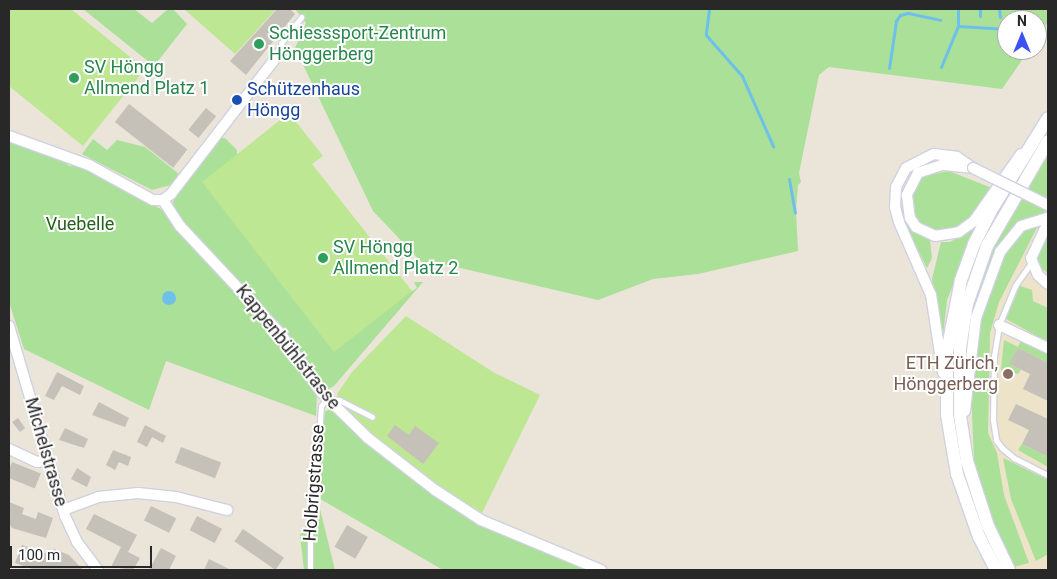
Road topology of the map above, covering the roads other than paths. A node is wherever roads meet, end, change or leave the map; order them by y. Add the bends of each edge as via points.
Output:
1 (301, 17) dead end
2 (282, 50) joint
3 (1048, 118) edge
4 (9, 136) edge
5 (1048, 141) edge
6 (1032, 143) junction
7 (973, 168) junction
8 (163, 200) junction
9 (1048, 205) edge
10 (1048, 220) edge
11 (1031, 263) junction
12 (1048, 284) edge
13 (999, 325) junction
14 (9, 326) edge
15 (1048, 348) edge
16 (945, 388) junction
17 (327, 398) junction
18 (372, 417) dead end
19 (963, 439) junction
20 (9, 449) edge
21 (49, 460) junction
22 (1048, 475) edge
23 (63, 510) junction
24 (227, 510) dead end
25 (98, 570) edge
26 (310, 570) edge
27 (601, 570) edge
28 (996, 570) edge
29 (1009, 570) edge

1 - 2 lane via 281,43
2 - 8 street via 171,194
3 - 6 street
4 - 8 street via 89,165 153,200
5 - 19 street via 1000,220 972,285 963,325 959,368
6 - 7 street via 1013,163 974,221 959,232 935,236 916,227 910,218 907,195 918,173 942,165
6 - 16 street via 990,212 961,280 951,319
7 - 9 street, bridge
7 - 16 street via 957,157 934,154 906,168 896,187 895,207 899,222 931,294
8 - 17 street, Kappenbühlstrasse via 180,226 281,334
10 - 11 street via 1032,253
10 - 19 street via 1020,226 1009,237 987,284 972,336
11 - 12 street
11 - 13 lane via 1011,294
13 - 15 street
13 - 22 lane via 994,356 996,440 1014,458
14 - 21 street, Michelstrasse
16 - 28 street via 957,474 979,538
17 - 18 lane via 339,400
17 - 26 lane, Holbrigstrasse via 318,416 317,469 308,544
17 - 27 street, Kappenbühlstrasse via 374,443 457,506 481,520
19 - 29 street via 974,491
20 - 21 street via 37,462
21 - 23 street, Michelstrasse
23 - 24 street via 98,497 138,492 176,497
23 - 25 street, Michelstrasse via 76,542

